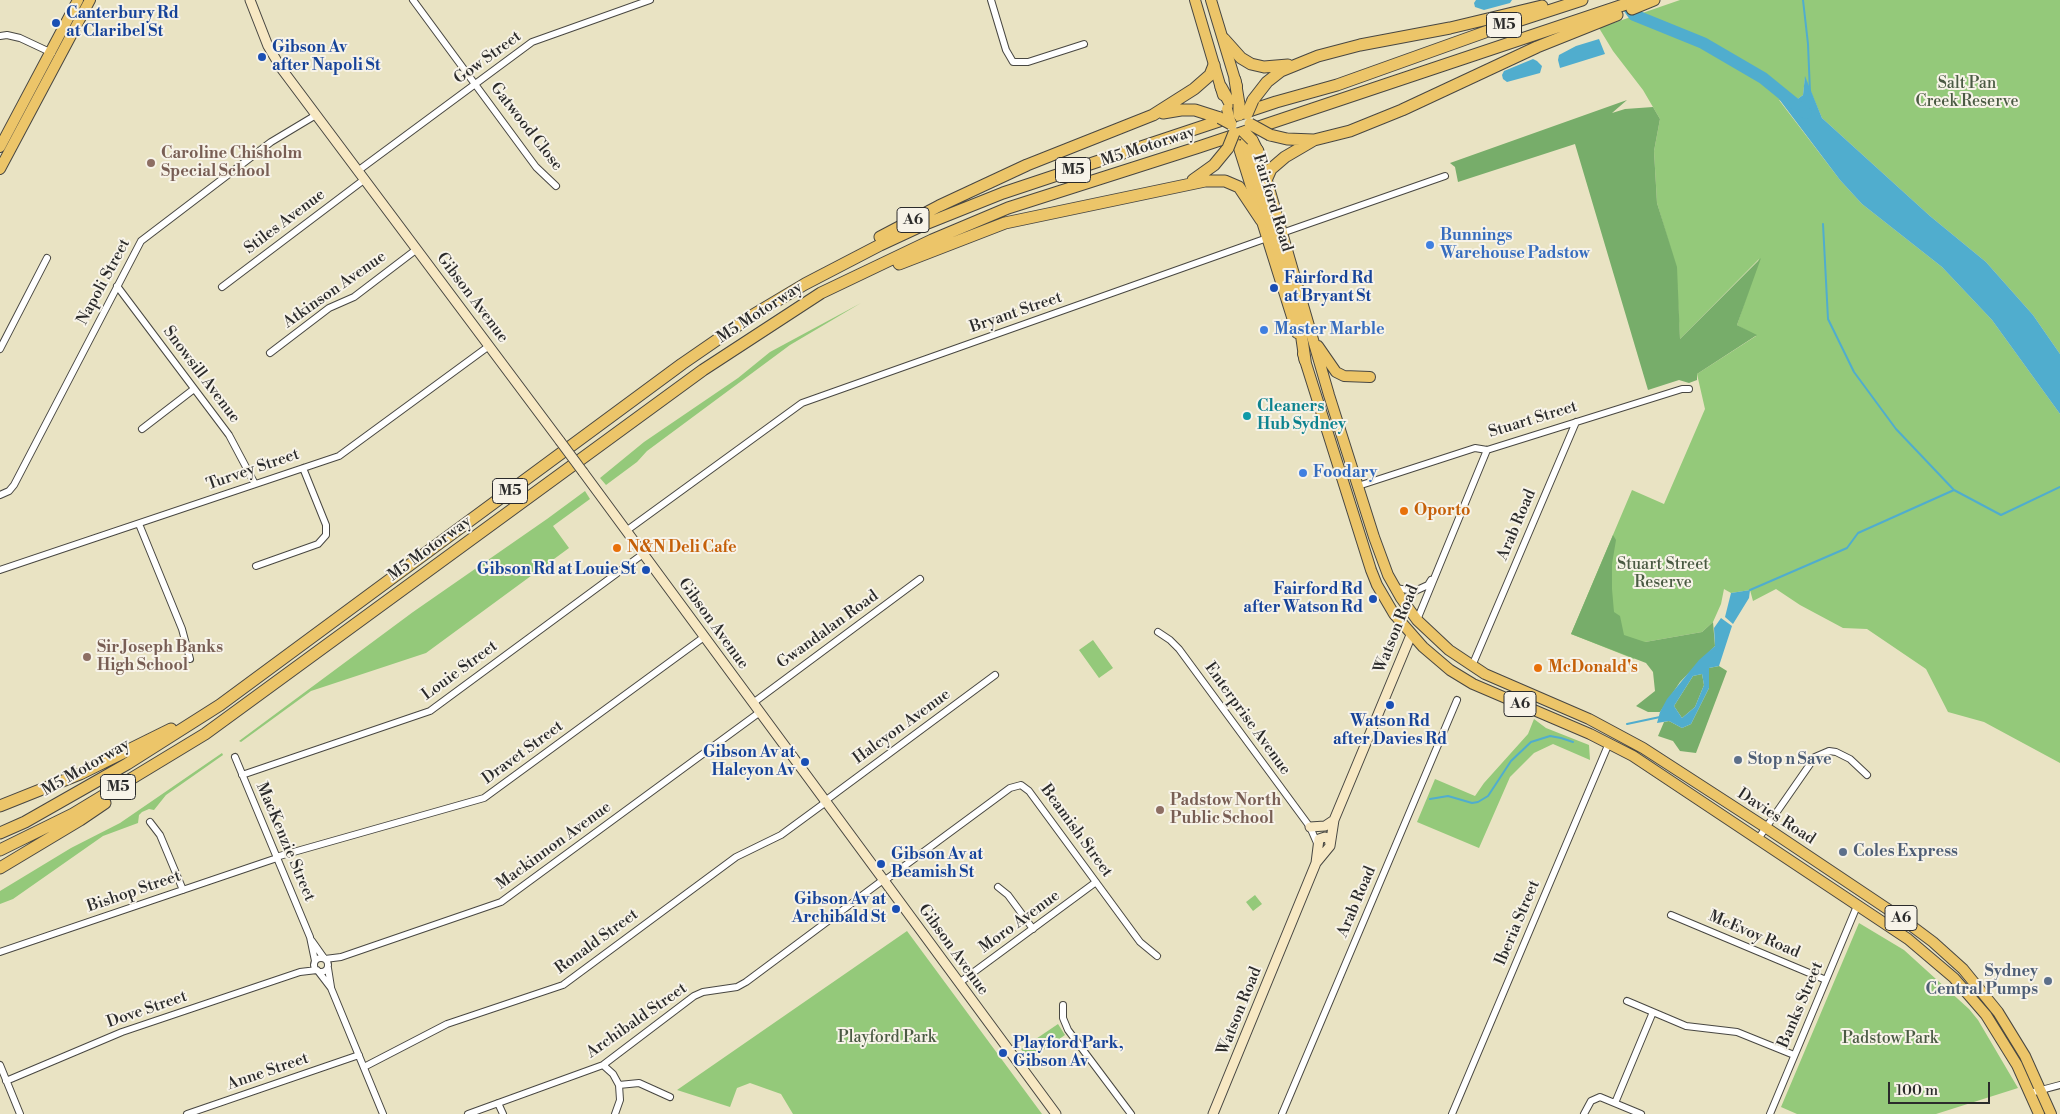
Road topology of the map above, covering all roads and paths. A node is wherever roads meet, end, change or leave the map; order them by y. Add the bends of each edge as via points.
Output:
1 (78, 0) edge
2 (90, 0) edge
3 (250, 0) edge
4 (413, 0) edge
5 (650, 0) edge
6 (991, 0) edge
7 (1195, 0) edge
8 (1211, 0) edge
9 (1582, 0) edge
10 (1638, 0) edge
11 (1654, 0) edge
12 (1557, 4) edge
13 (1562, 31) junction
14 (0, 36) edge
15 (1224, 39) junction
16 (1084, 44) dead end
17 (50, 52) junction
18 (61, 58) junction
19 (1214, 65) junction
20 (1292, 65) junction
21 (1235, 80) joint
22 (474, 85) junction
23 (1221, 87) joint
24 (1153, 114) junction
25 (316, 115) junction
26 (1241, 124) junction
27 (1314, 140) junction
28 (0, 147) edge
29 (1260, 156) joint
30 (0, 169) edge
31 (358, 170) junction
32 (1445, 176) dead end
33 (1267, 178) junction
34 (365, 179) junction
35 (1184, 184) junction
36 (556, 186) dead end
37 (1262, 220) junction
38 (1275, 236) junction
39 (417, 249) junction
40 (47, 258) dead end
41 (804, 284) junction
42 (117, 286) junction
43 (222, 286) dead end
44 (778, 320) junction
45 (1313, 340) junction
46 (489, 346) junction
47 (0, 349) edge
48 (270, 353) dead end
49 (1305, 360) joint
50 (1370, 377) dead end
51 (1689, 389) dead end
52 (194, 390) junction
53 (1576, 422) junction
54 (142, 429) dead end
55 (1487, 450) junction
56 (303, 468) junction
57 (255, 484) junction
58 (1358, 486) junction
59 (0, 495) edge
60 (139, 524) junction
61 (626, 531) junction
62 (643, 554) junction
63 (256, 566) dead end
64 (0, 570) edge
65 (1435, 576) junction
66 (920, 579) dead end
67 (1395, 588) junction
68 (1417, 620) junction
69 (1158, 632) dead end
70 (1411, 635) junction
71 (704, 637) junction
72 (190, 659) dead end
73 (1472, 666) junction
74 (995, 675) dead end
75 (1458, 700) dead end
76 (753, 703) junction
77 (220, 705) junction
78 (760, 712) junction
79 (205, 734) junction
80 (1609, 743) junction
81 (235, 757) dead end
82 (242, 775) junction
83 (1868, 775) dead end
84 (825, 801) junction
85 (0, 806) edge
86 (1334, 820) junction
87 (150, 822) dead end
88 (1310, 827) junction
89 (1766, 827) junction
90 (0, 833) edge
91 (1758, 840) junction
92 (1323, 842) junction
93 (0, 850) edge
94 (1807, 855) junction
95 (277, 858) junction
96 (0, 868) edge
97 (883, 880) junction
98 (1096, 882) junction
99 (998, 887) dead end
100 (183, 890) junction
101 (1857, 906) junction
102 (1671, 914) dead end
103 (1033, 929) junction
104 (310, 938) junction
105 (0, 952) edge
106 (1157, 956) dead end
107 (341, 957) junction
108 (324, 958) junction
109 (315, 962) junction
110 (328, 967) junction
111 (318, 971) junction
112 (300, 972) junction
113 (1826, 980) junction
114 (960, 984) junction
115 (331, 988) junction
116 (1627, 1001) dead end
117 (1063, 1005) dead end
118 (1653, 1012) junction
119 (358, 1055) junction
120 (1794, 1055) junction
121 (0, 1065) edge
122 (603, 1065) junction
123 (364, 1067) junction
124 (6, 1081) junction
125 (619, 1085) junction
126 (2060, 1085) edge
127 (2042, 1092) junction
128 (2030, 1093) junction
129 (670, 1097) dead end
130 (1615, 1103) junction
131 (498, 1104) junction
132 (20, 1114) edge
133 (187, 1114) edge
134 (383, 1114) edge
135 (468, 1114) edge
136 (503, 1114) edge
137 (615, 1114) edge
138 (1056, 1114) edge
139 (1131, 1114) edge
140 (1213, 1114) edge
141 (1282, 1114) edge
142 (1452, 1114) edge
143 (1584, 1114) edge
144 (1641, 1114) edge
145 (1770, 1114) edge
146 (2039, 1114) edge
147 (2051, 1114) edge

1 - 17 highway
2 - 18 highway
3 - 25 main road, Gibson Avenue via 272,55
4 - 22 street, Gatwood Close
5 - 22 street, Gow Street via 532,42
6 - 16 street via 1006,50 1013,62 1028,62
7 - 19 highway, A6
8 - 15 highway
9 - 12 highway, M5 Motorway / M5
10 - 13 highway, M5 Motorway / M5
11 - 13 highway
12 - 20 highway, M5 via 1344,48
12 - 41 highway, M5 Motorway / M5 via 1337,85 1276,102 1003,193 906,233
13 - 27 highway, A6 via 1402,110 1350,131
13 - 44 highway, M5 Motorway / M5 via 1008,208 821,293
14 - 17 street via 20,38
15 - 20 highway, M5 via 1250,64 1264,67
15 - 21 highway
17 - 18 street
17 - 28 highway
18 - 30 highway
19 - 23 highway, A6
19 - 24 highway, A6 via 1210,75 1194,89
20 - 26 highway, M5 via 1273,76 1262,88
21 - 26 highway
22 - 31 street, Gow Street
22 - 36 street, Gatwood Close via 536,167
23 - 26 highway, A6
24 - 26 highway, A6, bridge via 1181,110 1211,114
24 - 41 highway, A6 via 1027,165 939,206 834,263
25 - 31 main road, Gibson Avenue
25 - 42 street, Napoli Street via 271,142 145,236
26 - 27 highway, A6, bridge via 1270,135
26 - 29 highway, A6
26 - 35 highway via 1210,170
26 - 37 highway, Fairford Road / A6
26 - 38 highway
27 - 33 highway, A6 via 1284,157 1271,169
29 - 33 highway, Fairford Road / A6
31 - 34 main road, Gibson Avenue
32 - 38 street, Bryant Street
33 - 38 highway, Fairford Road / A6
34 - 39 main road, Gibson Avenue
34 - 43 street, Stiles Avenue
35 - 37 highway, M5 via 1219,180 1231,183 1243,192
35 - 44 highway, M5 via 1005,223 904,262
37 - 38 highway, Fairford Road / A6
38 - 45 highway, Fairford Road / A6
38 - 49 highway via 1300,325
38 - 61 street, Bryant Street via 802,403
39 - 46 main road, Gibson Avenue
39 - 48 street, Atkinson Avenue via 354,297 329,308
40 - 47 street
41 - 77 highway, M5 Motorway / M5 via 690,358
42 - 52 street, Snowsill Avenue
42 - 59 street, Napoli Street via 14,485
44 - 79 highway, M5 Motorway / M5 via 703,370
45 - 50 highway via 1336,372 1344,376
45 - 58 highway, Fairford Road / A6
46 - 56 street, Turvey Street via 343,454
46 - 61 main road, Gibson Avenue, bridge
49 - 70 highway, A6 via 1371,570 1385,600
51 - 53 street, Stuart Street
52 - 54 street
52 - 57 street, Snowsill Avenue via 232,440
53 - 55 street, Stuart Street
53 - 73 street, Arab Road
55 - 58 street, Stuart Street via 1475,448
55 - 65 street, Watson Road
56 - 57 street, Turvey Street
56 - 63 street via 326,525 326,534 318,544
57 - 60 street, Turvey Street
58 - 67 highway, Fairford Road / A6
60 - 64 street, Turvey Street
60 - 72 street via 182,628
61 - 62 main road, Gibson Avenue
62 - 71 main road, Gibson Avenue
62 - 82 street, Louie Street via 430,711
65 - 67 street via 1428,585 1415,591
65 - 68 street, Watson Road
66 - 76 street, Gwandalan Road
67 - 68 highway, Fairford Road / A6
68 - 70 highway, Watson Road
68 - 73 highway, Davies Road / A6
69 - 88 street, Enterprise Avenue via 1179,649
70 - 80 highway, Davies Road / A6 via 1435,659 1467,680
70 - 86 main road, Watson Road
71 - 76 main road, Gibson Avenue
71 - 95 street, Dravet Street via 484,798
73 - 89 highway, Davies Road / A6 via 1623,736
74 - 84 street, Halcyon Avenue
75 - 141 street, Arab Road
76 - 78 main road, Gibson Avenue
77 - 85 highway via 80,774
77 - 90 highway, M5 Motorway / M5 via 127,764
78 - 84 main road, Gibson Avenue
78 - 107 street, Mackinnon Avenue via 501,902
79 - 93 highway, M5 Motorway / M5 via 73,814
79 - 96 highway via 80,820
80 - 91 highway, Davies Road / A6
80 - 142 street, Iberia Street
81 - 82 street, MacKenzie Street
82 - 95 street, MacKenzie Street
83 - 89 street via 1843,754 1822,753 1810,763
84 - 97 main road, Gibson Avenue
84 - 123 street, Ronald Street via 781,835 736,857 563,984 447,1024
86 - 88 main road via 1325,826
86 - 92 main road, Watson Road
87 - 100 street via 160,835
88 - 92 street, Enterprise Avenue
89 - 91 street
89 - 94 highway, Davies Road / A6
91 - 101 highway, Davies Road / A6
92 - 140 main road, Watson Road
94 - 101 highway via 1821,873 1854,897
94 - 127 highway, Davies Road / A6 via 1917,929 1958,965 2007,1024
95 - 100 street, Bishop Street
95 - 104 street, MacKenzie Street
97 - 98 street, Beamish Street via 1010,788 1021,784
97 - 114 main road, Gibson Avenue
97 - 122 street, Archibald Street via 746,982 694,996
98 - 103 street, Moro Avenue
98 - 106 street, Beamish Street via 1140,942
99 - 103 street via 1008,894
100 - 105 street, Bishop Street
101 - 113 street, Banks Street
101 - 128 highway, Davies Road / A6 via 1921,949 1966,991 2004,1042
102 - 113 street, McEvoy Road
103 - 114 street, Moro Avenue
104 - 108 street, MacKenzie Street
104 - 109 street, MacKenzie Street
107 - 108 street, Mackinnon Avenue
107 - 110 street, Mackinnon Avenue
108 - 109 street
108 - 110 street
109 - 111 street
109 - 112 street, Dove Street
110 - 111 street via 325,971
110 - 115 street
111 - 112 street, Dove Street
111 - 115 street
112 - 124 street, Dove Street via 122,1032
113 - 120 street, Banks Street
114 - 138 main road, Gibson Avenue
115 - 119 street
116 - 118 street
117 - 139 street via 1063,1018 1068,1030
118 - 120 street via 1692,1027 1737,1032
118 - 130 street
119 - 123 street
119 - 133 street, Anne Street
120 - 145 street, Banks Street
121 - 124 street
122 - 125 street
122 - 131 street, Archibald Street
123 - 134 street
124 - 132 street
125 - 129 street via 639,1083
125 - 137 street via 620,1100
126 - 127 street
127 - 128 street
127 - 147 highway, Davies Road / A6
128 - 146 highway, Davies Road / A6
130 - 143 street via 1597,1098 1589,1103
130 - 144 street
131 - 135 street, Archibald Street
131 - 136 street

